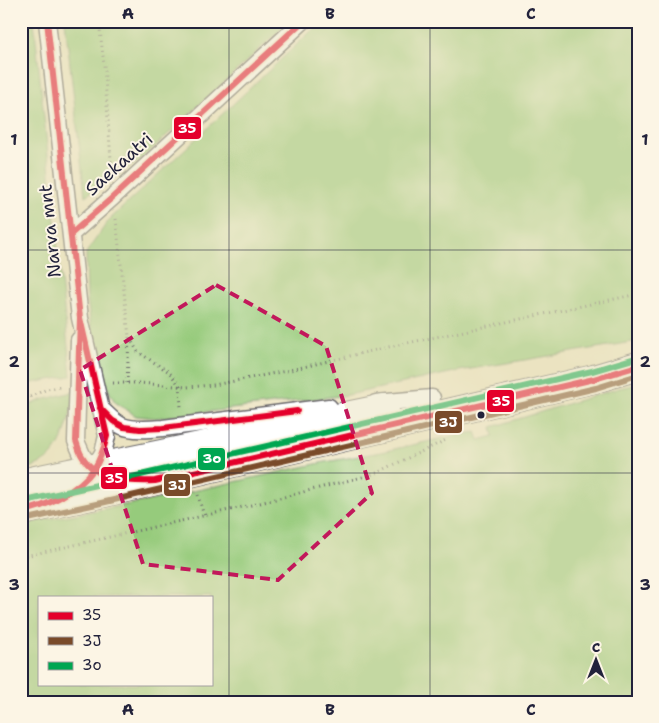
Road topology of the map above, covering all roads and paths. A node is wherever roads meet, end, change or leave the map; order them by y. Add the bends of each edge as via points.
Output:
1 (47, 21) edge
2 (303, 21) edge
3 (70, 234) junction
4 (638, 294) edge
5 (80, 318) junction
6 (129, 337) dead end
7 (638, 358) edge
8 (638, 366) edge
9 (94, 383) junction
10 (127, 384) junction
11 (77, 385) junction
12 (432, 398) junction
13 (21, 401) edge
14 (100, 408) junction
15 (448, 439) dead end
16 (76, 441) junction
17 (94, 469) junction
18 (33, 481) edge
19 (155, 481) junction
20 (25, 511) edge
21 (21, 557) edge

1 - 3 street, Narva mnt
2 - 3 street, Saekaatri
3 - 5 street, Narva mnt
4 - 10 path via 214,385
5 - 9 street, Narva mnt
5 - 11 street, Narva mnt
6 - 10 path
7 - 12 highway
8 - 19 highway
9 - 10 path
9 - 14 street, Narva mnt
11 - 13 path via 47,389
11 - 16 street, Narva mnt
12 - 14 street via 140,429 124,427
12 - 17 highway
14 - 17 street, Narva mnt via 107,436 103,453
15 - 21 path via 374,474
16 - 17 street via 83,457
16 - 18 street via 69,459 58,470
17 - 18 highway
17 - 19 street via 136,482
17 - 20 street, Narva mnt via 74,489
19 - 20 highway

